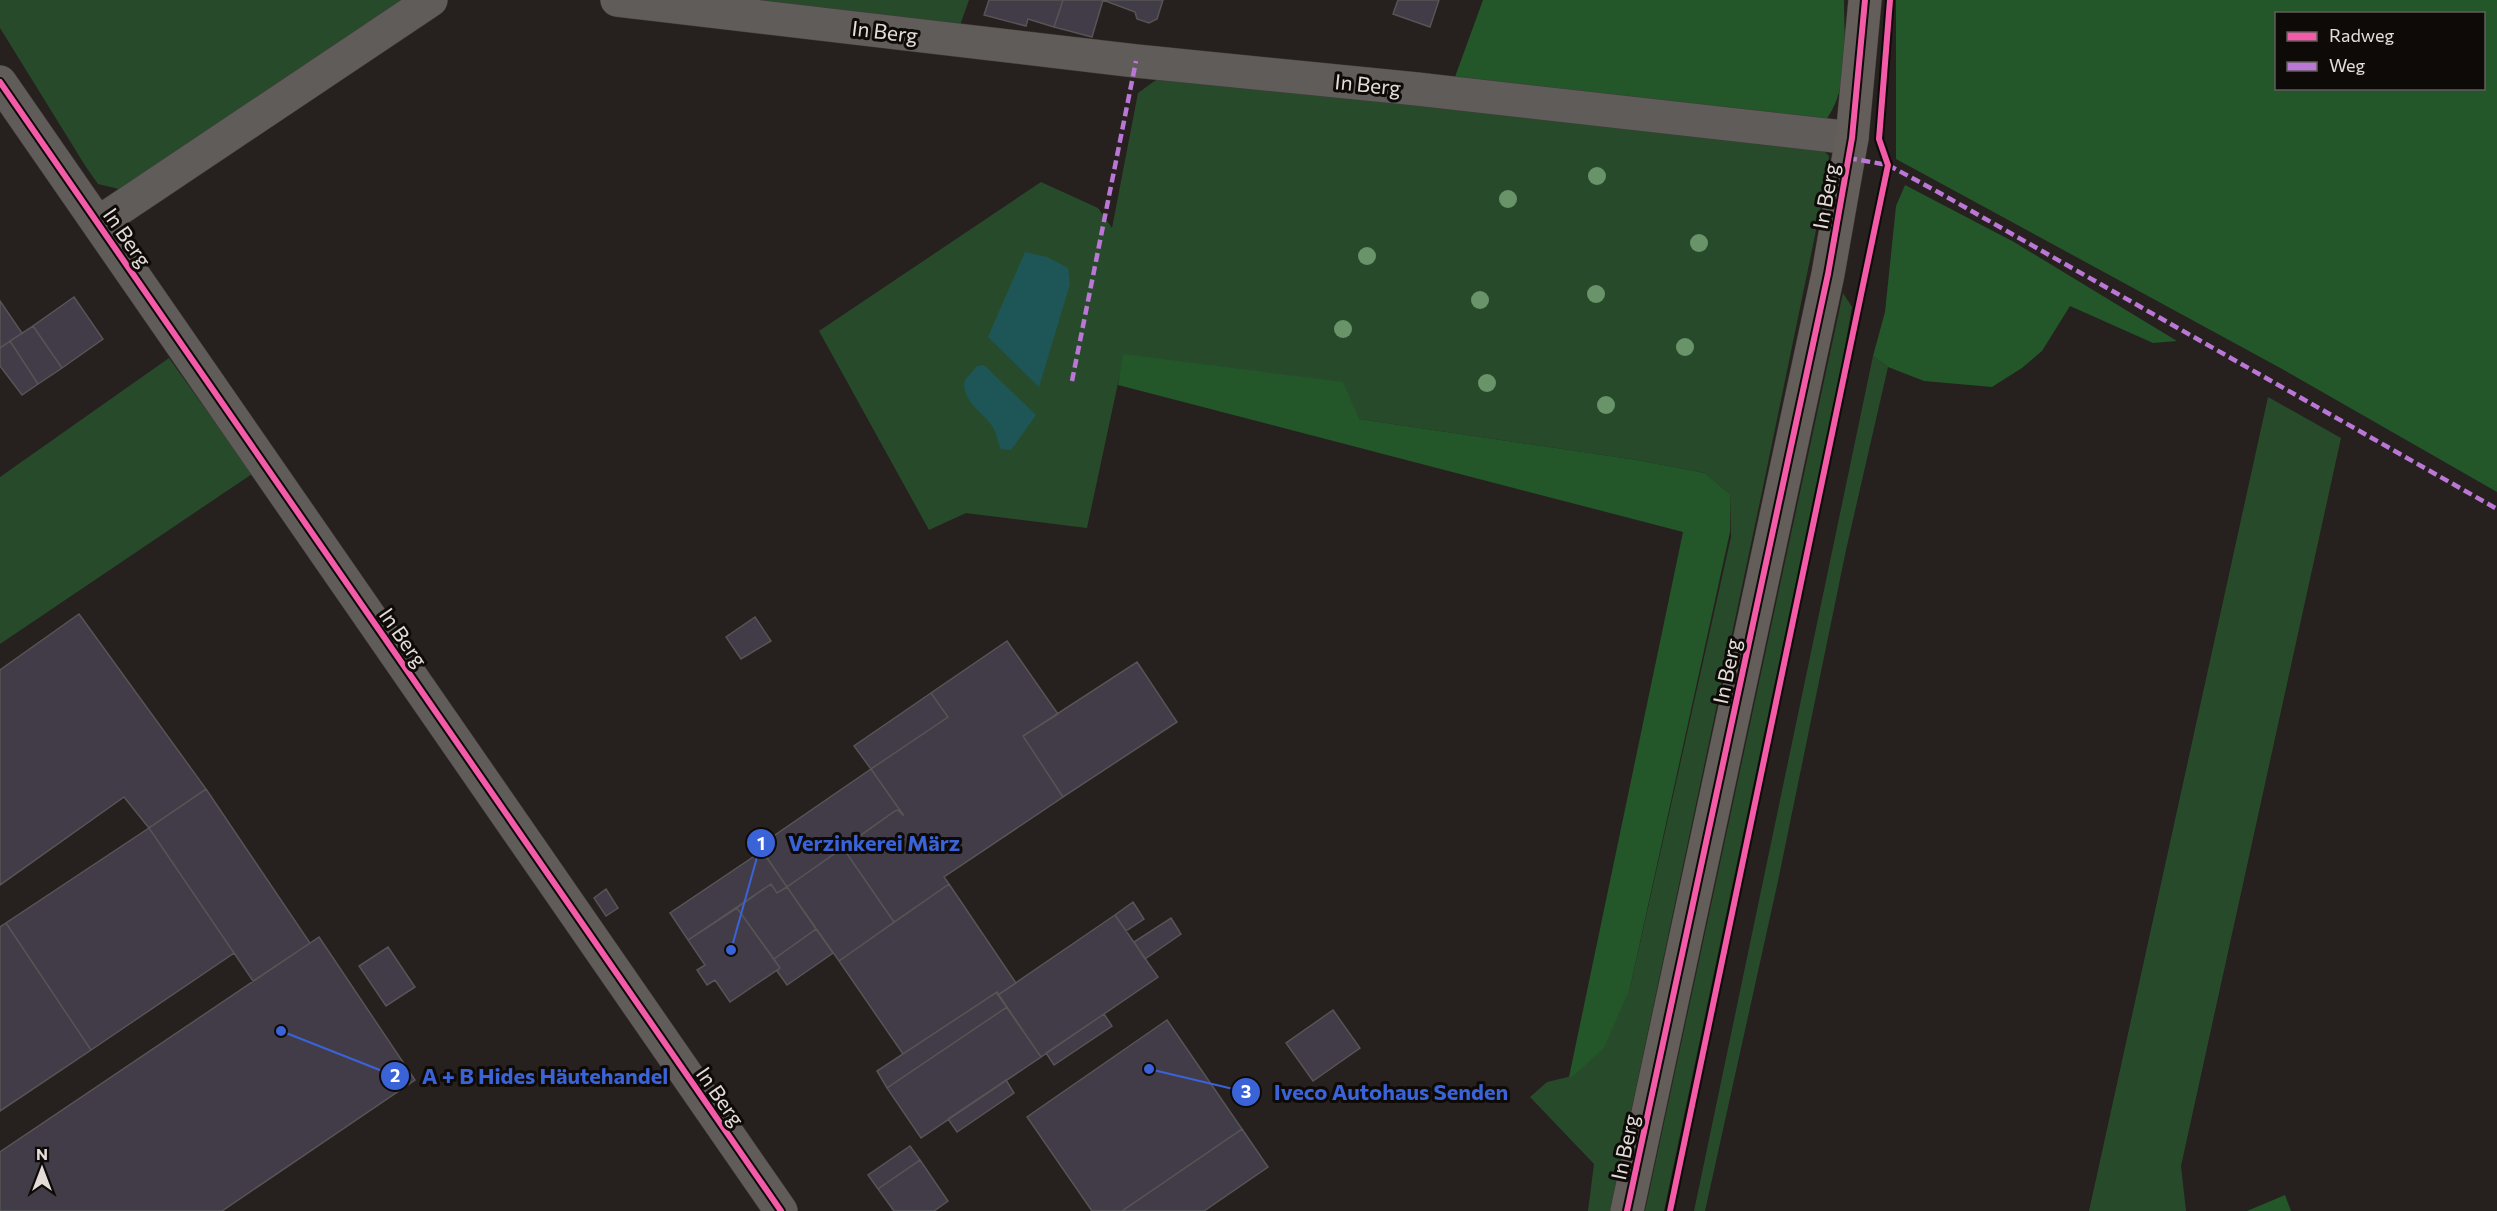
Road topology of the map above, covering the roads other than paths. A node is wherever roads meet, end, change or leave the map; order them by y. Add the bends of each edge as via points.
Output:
1 (431, 0) edge
2 (617, 0) edge
3 (1865, 0) edge
4 (0, 82) edge
5 (1852, 138) junction
6 (98, 224) junction
7 (781, 1211) edge
8 (1627, 1211) edge

1 - 6 street, In Berg
2 - 5 street, In Berg
3 - 5 main road
4 - 6 street, In Berg
5 - 8 main road, In Berg via 1828,274
6 - 7 street, In Berg

